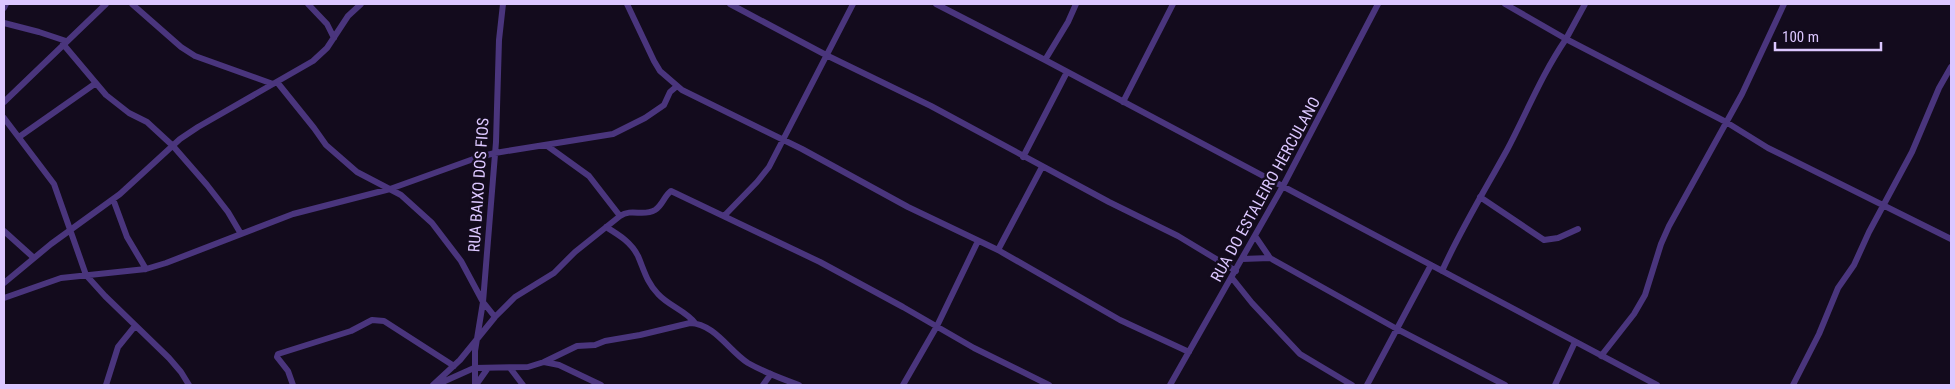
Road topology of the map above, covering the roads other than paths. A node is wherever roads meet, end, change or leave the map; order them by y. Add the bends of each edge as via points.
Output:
1 (6, 4) edge
2 (106, 4) edge
3 (132, 4) edge
4 (308, 4) edge
5 (361, 4) edge
6 (503, 4) edge
7 (627, 4) edge
8 (730, 4) edge
9 (852, 4) edge
10 (936, 4) edge
11 (1076, 4) edge
12 (1174, 4) edge
13 (1378, 4) edge
14 (1505, 4) edge
15 (1585, 4) edge
16 (1784, 4) edge
17 (4, 8) edge
18 (4, 23) edge
19 (334, 38) junction
20 (1566, 39) junction
21 (65, 43) junction
22 (826, 55) junction
23 (1045, 60) junction
24 (1951, 67) edge
25 (1066, 72) junction
26 (96, 83) junction
27 (275, 83) junction
28 (677, 86) junction
29 (4, 102) edge
30 (1123, 102) junction
31 (4, 118) edge
32 (1726, 122) junction
33 (19, 137) junction
34 (784, 139) junction
35 (546, 145) junction
36 (173, 146) junction
37 (495, 153) junction
38 (1023, 157) junction
39 (1042, 167) junction
40 (1283, 186) junction
41 (390, 189) junction
42 (1480, 197) junction
43 (112, 200) junction
44 (1883, 206) junction
45 (620, 216) junction
46 (724, 216) junction
47 (606, 228) junction
48 (70, 229) junction
49 (1578, 229) dead end
50 (4, 230) edge
51 (241, 234) junction
52 (1255, 236) junction
53 (1951, 239) edge
54 (978, 241) junction
55 (998, 250) junction
56 (34, 258) junction
57 (1270, 258) junction
58 (1242, 259) junction
59 (1430, 265) junction
60 (146, 269) junction
61 (1236, 271) junction
62 (1442, 271) junction
63 (86, 275) junction
64 (1232, 278) junction
65 (4, 283) edge
66 (4, 298) edge
67 (484, 302) junction
68 (495, 317) junction
69 (695, 323) junction
70 (135, 326) junction
71 (936, 326) junction
72 (1397, 329) junction
73 (479, 337) junction
74 (1575, 342) junction
75 (1189, 352) junction
76 (1602, 356) junction
77 (544, 362) junction
78 (454, 366) junction
79 (474, 368) junction
80 (488, 368) junction
81 (510, 368) junction
82 (771, 374) junction
83 (106, 385) edge
84 (189, 385) edge
85 (292, 385) edge
86 (434, 385) edge
87 (475, 385) edge
88 (523, 385) edge
89 (601, 385) edge
90 (763, 385) edge
91 (799, 385) edge
92 (903, 385) edge
93 (1049, 385) edge
94 (1170, 385) edge
95 (1352, 385) edge
96 (1367, 385) edge
97 (1505, 385) edge
98 (1555, 385) edge
99 (1657, 385) edge
100 (1793, 385) edge

1 - 17 street
2 - 21 street
3 - 27 street via 181,48 195,56
4 - 19 street via 327,24
5 - 19 street via 348,16
6 - 37 street, RUA BAIXO DOS FIOS
7 - 28 street via 660,71
8 - 22 street
9 - 22 street
10 - 23 street
11 - 23 street
12 - 30 street
13 - 40 street, RUA DO ESTALEIRO HERCULANO
14 - 20 street
15 - 20 street
16 - 32 street
18 - 21 street via 40,32
19 - 27 street via 313,62
20 - 32 street
20 - 42 street via 1542,76 1507,150
21 - 26 street
21 - 29 street
22 - 34 street
22 - 38 street via 931,106
23 - 25 street
24 - 44 street
25 - 30 street
25 - 38 street
26 - 33 street
26 - 36 street via 118,106 146,122
27 - 36 street via 198,126
27 - 41 street via 326,145 357,172
28 - 34 street
28 - 35 street via 664,105 618,132
30 - 40 street
31 - 33 street
32 - 44 street via 1768,148
32 - 76 street via 1669,226 1645,295
33 - 48 street via 54,184
34 - 46 street via 764,174
34 - 54 street
35 - 37 street
35 - 45 street via 588,176
36 - 43 street
36 - 51 street via 228,212
37 - 41 street
37 - 67 street, RUA BAIXO DOS FIOS
38 - 39 street
39 - 55 street
39 - 61 street via 1178,236
40 - 52 street, RUA DO ESTALEIRO HERCULANO
40 - 59 street
41 - 51 street via 294,214
41 - 67 street via 414,206 443,235
42 - 49 street via 1544,240
42 - 62 street
43 - 48 street
43 - 60 street via 127,237
44 - 53 street
44 - 100 street via 1854,265 1838,288
45 - 46 street via 626,212 656,209 671,191
45 - 47 street
46 - 71 street via 820,262
47 - 68 street via 554,273 519,293
47 - 69 street via 622,236 630,245 658,294
48 - 56 street
48 - 63 street
50 - 56 street
51 - 60 street
52 - 57 street
52 - 58 street, RUA DO ESTALEIRO HERCULANO
54 - 55 street
54 - 71 street
55 - 75 street via 1120,320
56 - 65 street
57 - 58 street
57 - 72 street
58 - 61 street, RUA DO ESTALEIRO HERCULANO
59 - 62 street
59 - 72 street
60 - 63 street
61 - 64 street, RUA DO ESTALEIRO HERCULANO
62 - 74 street
63 - 66 street via 61,278
63 - 70 street
64 - 75 street, RUA DO ESTALEIRO HERCULANO
64 - 95 street via 1294,349
67 - 68 street
67 - 73 street, RUA BAIXO DOS FIOS
68 - 73 street
69 - 77 street via 605,341 595,346 577,346
69 - 82 street via 712,331 747,362
70 - 83 street via 118,347
70 - 84 street via 175,365
71 - 92 street
71 - 93 street
72 - 96 street
72 - 97 street
73 - 78 street
73 - 79 street, RUA BAIXO DOS FIOS
74 - 76 street
74 - 98 street
75 - 94 street, RUA DO ESTALEIRO HERCULANO
76 - 99 street
77 - 81 street
77 - 89 street via 559,365
78 - 85 street via 384,320 375,320 278,354
78 - 86 street
79 - 80 street
79 - 86 street
79 - 87 street, RUA BAIXO DOS FIOS
80 - 81 street
80 - 87 street
81 - 88 street
82 - 90 street
82 - 91 street

